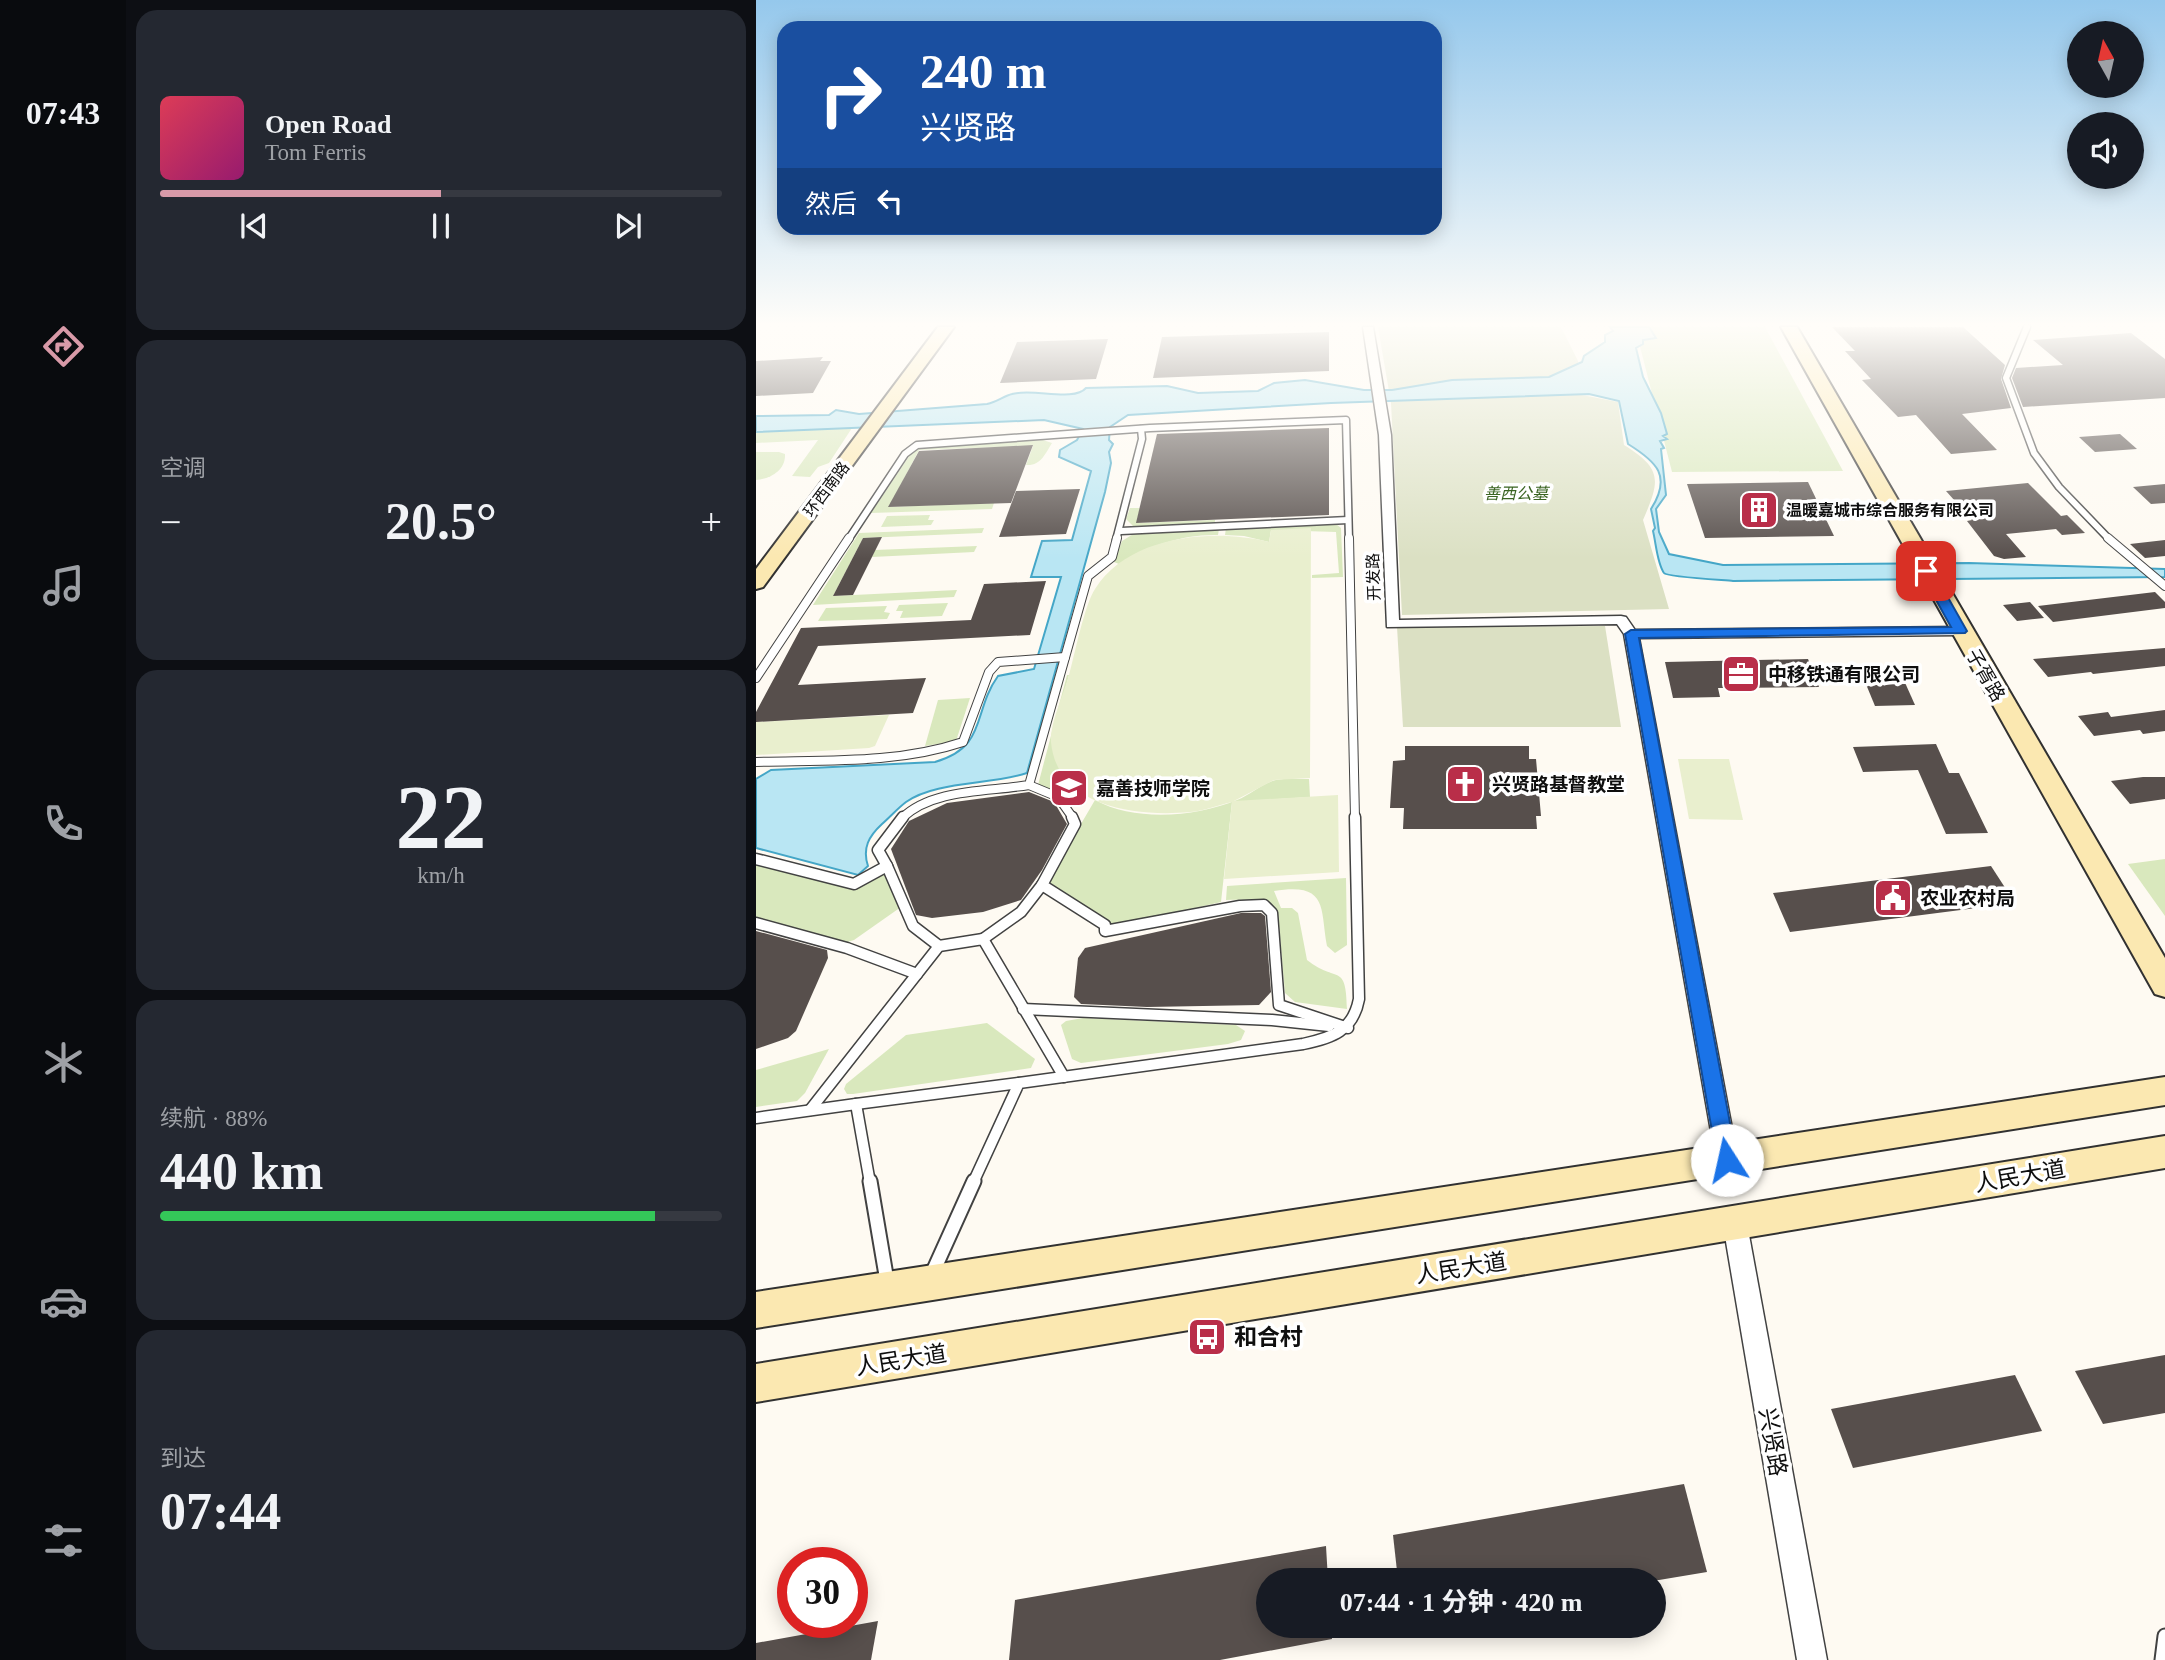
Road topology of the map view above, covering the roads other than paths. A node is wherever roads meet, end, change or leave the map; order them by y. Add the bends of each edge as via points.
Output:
1 (888, 404) edge
2 (1381, 404) edge
3 (1833, 404) edge
4 (2016, 404) edge
5 (1141, 429) junction
6 (1348, 520) junction
7 (1122, 531) junction
8 (756, 583) edge
9 (2162, 584) edge
10 (1960, 631) junction
11 (1631, 634) junction
12 (1065, 657) junction
13 (756, 678) edge
14 (756, 762) edge
15 (1029, 785) junction
16 (756, 859) edge
17 (887, 866) junction
18 (1042, 885) junction
19 (756, 923) edge
20 (983, 939) junction
21 (939, 946) junction
22 (917, 974) junction
23 (2165, 985) edge
24 (1023, 1009) junction
25 (1348, 1028) junction
26 (1064, 1077) junction
27 (1019, 1083) junction
28 (2165, 1091) edge
29 (856, 1104) junction
30 (810, 1110) junction
31 (756, 1118) edge
32 (2165, 1152) edge
33 (1727, 1160) junction
34 (1735, 1224) junction
35 (928, 1284) junction
36 (888, 1290) junction
37 (756, 1310) edge
38 (756, 1383) edge
39 (2165, 1636) edge
40 (1812, 1660) edge
41 (2162, 1660) edge

1 - 8 street, 环西南路
2 - 11 street, 开发路 via 1392,624 1621,620
3 - 10 street, 子胥路
4 - 9 lane via 2033,452 2063,491
5 - 6 lane via 1346,420
5 - 7 lane
5 - 13 lane via 929,442 911,448
6 - 7 lane
6 - 25 lane via 1359,999
7 - 12 lane via 1112,558 1088,576
10 - 11 street
10 - 23 street, 子胥路
11 - 33 street
12 - 14 lane via 998,662 989,672 962,742 945,750
12 - 15 lane
15 - 17 lane via 922,803 889,827 878,850
15 - 18 lane via 1067,803 1075,824
16 - 17 lane via 853,884
17 - 21 lane via 913,926
18 - 20 lane via 1021,912
18 - 25 lane via 1105,925 1105,931 1264,905 1272,913 1279,1005
19 - 22 lane via 847,948
20 - 21 lane
20 - 24 lane
21 - 22 lane
22 - 30 lane
24 - 25 lane via 1272,1020
24 - 26 lane
25 - 26 lane via 1327,1040
26 - 27 lane
27 - 29 lane
27 - 35 lane
28 - 33 main road
29 - 30 lane
29 - 36 lane
30 - 31 lane
32 - 34 street, 人民大道
33 - 35 street
34 - 38 main road, 人民大道
34 - 40 street, 兴贤路
35 - 36 street
36 - 37 street
39 - 41 lane

